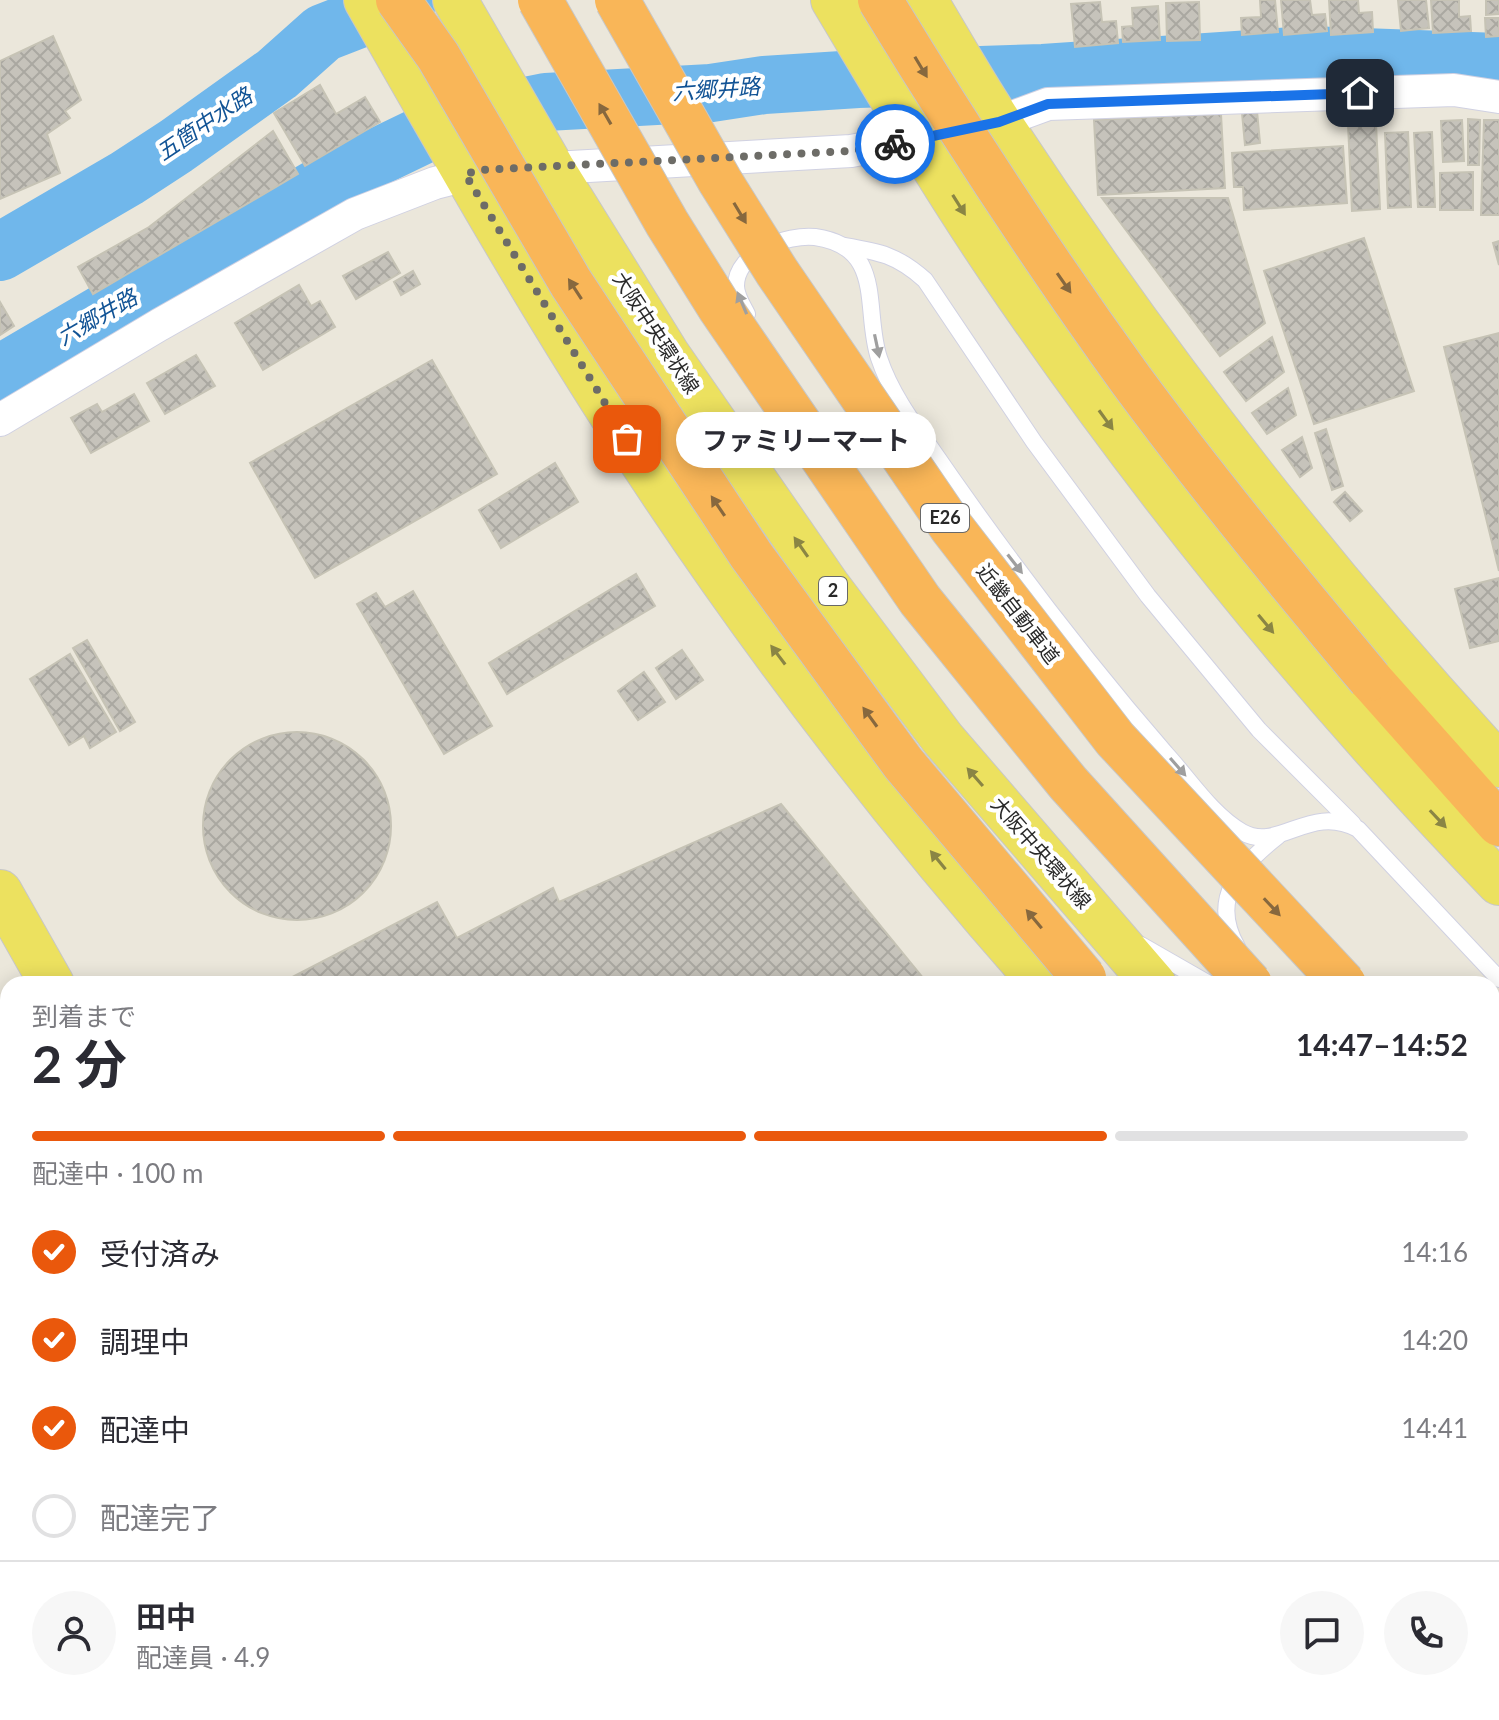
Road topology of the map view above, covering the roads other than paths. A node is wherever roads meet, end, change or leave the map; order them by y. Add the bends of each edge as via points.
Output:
1 (366, 0) edge
2 (455, 0) edge
3 (540, 0) edge
4 (617, 0) edge
5 (833, 0) edge
6 (880, 0) edge
7 (925, 0) edge
8 (393, 19) edge
9 (1499, 97) edge
10 (994, 114) junction
11 (909, 125) junction
12 (542, 152) junction
13 (458, 163) junction
14 (842, 246) junction
15 (0, 420) edge
16 (894, 532) dead end
17 (970, 635) dead end
18 (1499, 765) edge
19 (1499, 824) edge
20 (1358, 829) junction
21 (1282, 834) junction
22 (1499, 883) edge
23 (0, 892) edge
24 (1102, 924) junction
25 (1248, 973) edge
26 (47, 976) edge
27 (1035, 976) edge
28 (1083, 976) edge
29 (1147, 976) edge
30 (1195, 976) edge
31 (1337, 976) edge
32 (1496, 976) edge

1 - 8 main road
2 - 12 main road, 大阪中央環状線 / 2
25 -> 3 highway, bridge via 1068,783 920,600 720,308
4 -> 31 highway, 近畿自動車道 / E26, bridge via 777,272 952,528 1115,739
5 - 11 main road
6 -> 19 highway, bridge via 993,181 1131,379 1272,561
7 - 10 main road
8 - 13 main road via 422,99
28 -> 8 highway, bridge via 903,763 751,555 571,283 438,56
9 - 10 street via 1454,90 1048,104
10 - 11 street
10 - 18 main road via 1126,308 1260,486
11 - 12 street via 851,151
11 -> 22 main road via 1055,350 1198,542 1387,765
12 - 13 street via 480,170
24 -> 12 main road, 大阪中央環状線 / 2 via 943,739 828,586 677,368
13 - 15 street via 355,214
27 -> 13 main road via 862,767 759,629 627,439
16 -> 14 lane via 763,341 736,286 740,271 774,243 812,237
14 - 20 lane via 880,252 906,263 925,280 1034,442 1148,596 1259,730
14 -> 21 lane via 864,268 874,341 901,406 1008,556 1133,715 1222,815 1257,837
17 - 25 lane
20 - 21 lane via 1331,819
20 - 32 lane
21 - 25 lane via 1258,853 1229,889 1229,932
23 - 26 main road
24 - 29 main road, 大阪中央環状線 / 2
24 - 30 lane

